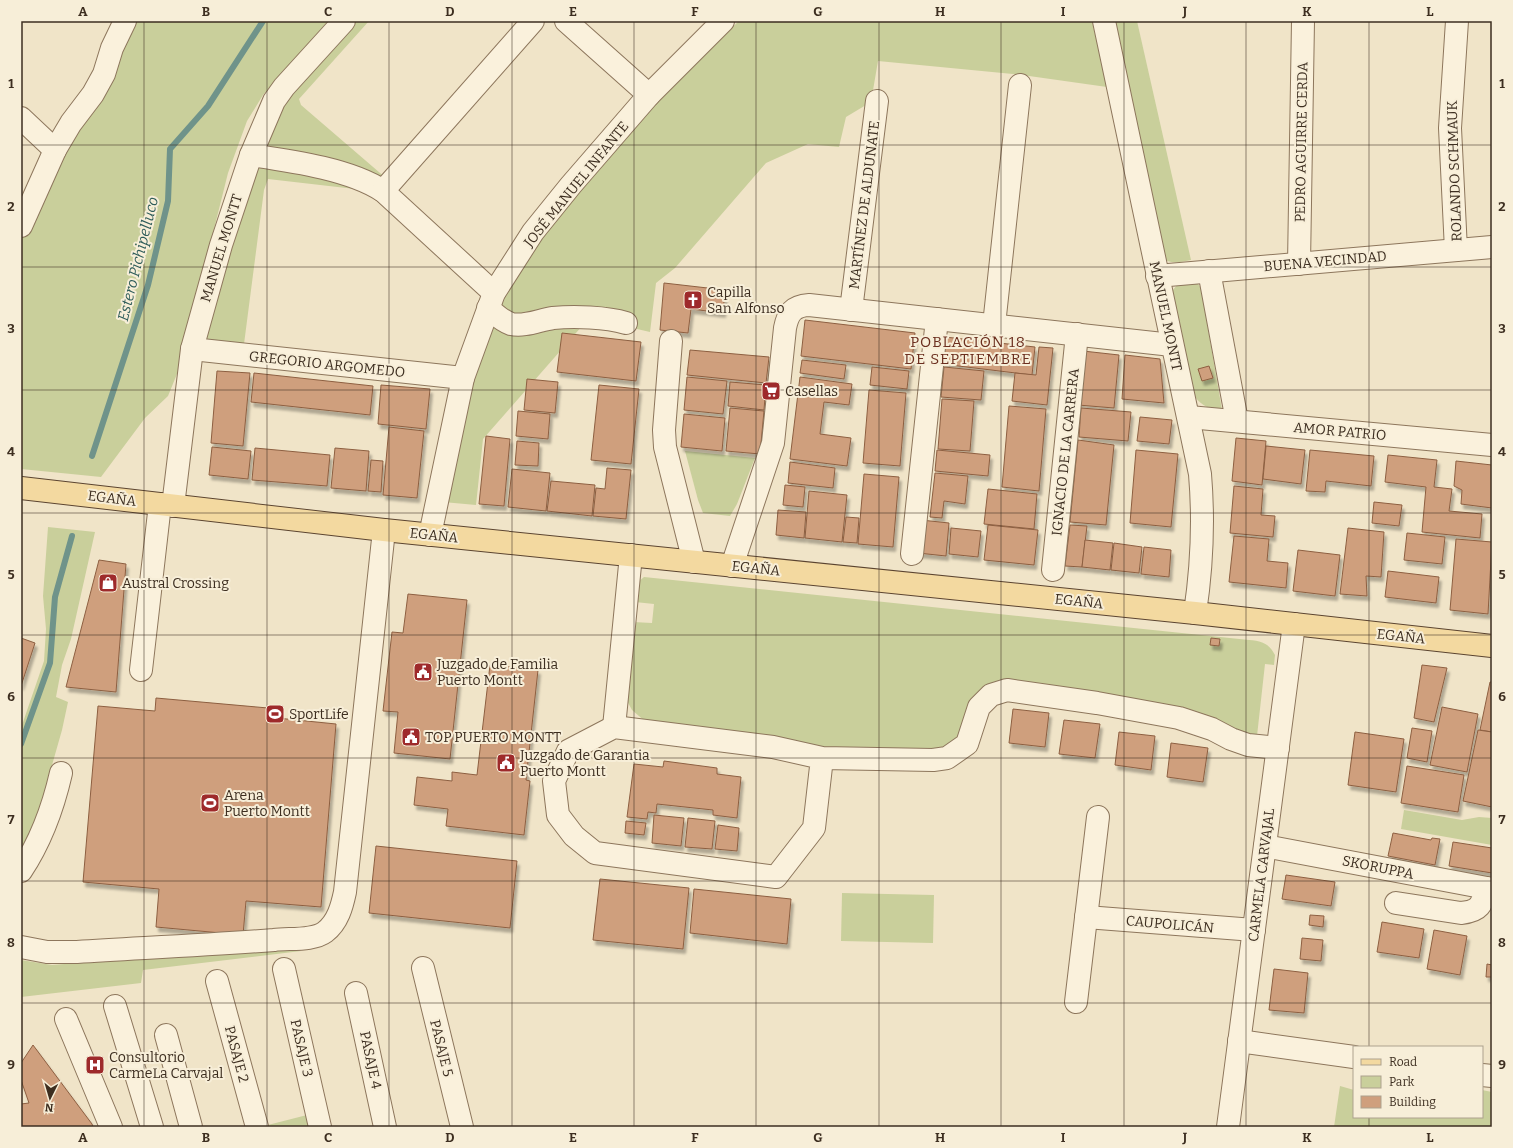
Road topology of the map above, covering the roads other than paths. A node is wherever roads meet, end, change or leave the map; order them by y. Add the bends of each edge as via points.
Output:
1 (125, 21) edge
2 (344, 21) edge
3 (533, 21) edge
4 (566, 21) edge
5 (723, 21) edge
6 (1104, 21) edge
7 (1302, 21) edge
8 (1457, 21) edge
9 (1020, 85) dead end
10 (649, 95) junction
11 (877, 101) dead end
12 (21, 118) edge
13 (55, 150) junction
14 (251, 155) junction
15 (383, 191) junction
16 (21, 226) edge
17 (1492, 247) edge
18 (1456, 250) junction
19 (1299, 264) junction
20 (1209, 271) junction
21 (1157, 276) junction
22 (491, 300) junction
23 (851, 310) junction
24 (937, 319) junction
25 (626, 323) dead end
26 (994, 325) junction
27 (1077, 334) junction
28 (670, 341) dead end
29 (1172, 345) junction
30 (192, 349) junction
31 (463, 378) junction
32 (1189, 417) junction
33 (1237, 421) junction
34 (1492, 445) edge
35 (21, 488) edge
36 (166, 505) junction
37 (384, 530) junction
38 (430, 535) junction
39 (912, 554) dead end
40 (631, 556) junction
41 (694, 562) junction
42 (732, 566) junction
43 (1053, 570) dead end
44 (1195, 613) junction
45 (1294, 624) junction
46 (1492, 646) edge
47 (141, 670) dead end
48 (614, 727) junction
49 (1278, 748) junction
50 (822, 758) junction
51 (61, 773) dead end
52 (1098, 817) dead end
53 (1265, 846) junction
54 (21, 871) edge
55 (1489, 888) edge
56 (1396, 903) dead end
57 (1086, 917) junction
58 (1254, 930) junction
59 (21, 947) edge
60 (423, 968) dead end
61 (284, 970) dead end
62 (216, 981) dead end
63 (356, 993) dead end
64 (1076, 1002) dead end
65 (115, 1006) dead end
66 (66, 1019) dead end
67 (166, 1035) dead end
68 (1240, 1041) junction
69 (1353, 1057) edge
70 (111, 1127) edge
71 (152, 1127) edge
72 (191, 1127) edge
73 (257, 1127) edge
74 (320, 1127) edge
75 (385, 1127) edge
76 (462, 1127) edge
77 (1228, 1127) edge

1 - 13 street via 94,94 71,123
2 - 14 street, MANUEL MONTT via 280,92
3 - 15 street
4 - 10 street
5 - 10 street, JOSÉ MANUEL INFANTE
6 - 21 street, MANUEL MONTT
7 - 19 street, PEDRO AGUIRRE CERDA
8 - 18 street, ROLANDO SCHMAUK via 1450,128
9 - 26 street
10 - 22 street, JOSÉ MANUEL INFANTE via 533,232
11 - 23 street, MARTÍNEZ DE ALDUNATE
12 - 13 street
13 - 16 street
14 - 15 street via 344,174 365,180
14 - 30 street, MANUEL MONTT via 221,245
15 - 22 street
17 - 18 street, BUENA VECINDAD
18 - 19 street, BUENA VECINDAD
19 - 20 street, BUENA VECINDAD
20 - 21 street, BUENA VECINDAD
20 - 33 street
21 - 29 street, MANUEL MONTT
22 - 25 street via 502,320 511,324 526,324 555,318 610,318
22 - 31 street, JOSÉ MANUEL INFANTE
23 - 24 street
23 - 42 street via 808,305 793,309 788,316 773,443
24 - 26 street
24 - 39 street
26 - 27 street
27 - 29 street
27 - 43 street, IGNACIO DE LA CARRERA
28 - 41 street via 665,448
29 - 32 street, MANUEL MONTT
30 - 31 street, GREGORIO ARGOMEDO
30 - 36 street, MANUEL MONTT
31 - 38 street, JOSÉ MANUEL INFANTE
32 - 33 street, AMOR PATRIO
32 - 44 street, MANUEL MONTT via 1199,467 1202,503 1201,575
33 - 34 street, AMOR PATRIO
35 - 36 main road, EGAÑA
36 - 37 main road, EGAÑA
36 - 47 street, MANUEL MONTT via 152,568
37 - 38 main road, EGAÑA
37 - 59 street via 345,892 342,905 330,927 311,937 264,941 76,952 47,952
38 - 40 main road, EGAÑA
40 - 41 main road, EGAÑA
40 - 48 street
41 - 42 main road, EGAÑA
42 - 44 main road, EGAÑA
44 - 45 main road, EGAÑA
45 - 46 main road, EGAÑA
45 - 49 street, CARMELA CARVAJAL
48 - 50 street via 773,747
48 - 50 street via 568,751 554,781 558,814 574,836 595,853 776,877 814,828
49 - 50 street via 1231,739 1212,729 1179,718 1008,690 999,691 985,699 975,715 966,744 947,758 916,761
49 - 53 street, CARMELA CARVAJAL
51 - 54 street via 43,833
52 - 57 street
53 - 55 street, SKORUPPA
53 - 58 street, CARMELA CARVAJAL
55 - 56 street via 1483,902 1471,912 1461,913
57 - 58 street, CAUPOLICÁN
57 - 64 street
58 - 68 street, CARMELA CARVAJAL
60 - 76 street, PASAJE 5
61 - 74 street, PASAJE 3
62 - 73 street, PASAJE 2
63 - 75 street, PASAJE 4
65 - 71 street
66 - 70 street
67 - 72 street
68 - 69 street
68 - 77 street, CARMELA CARVAJAL

